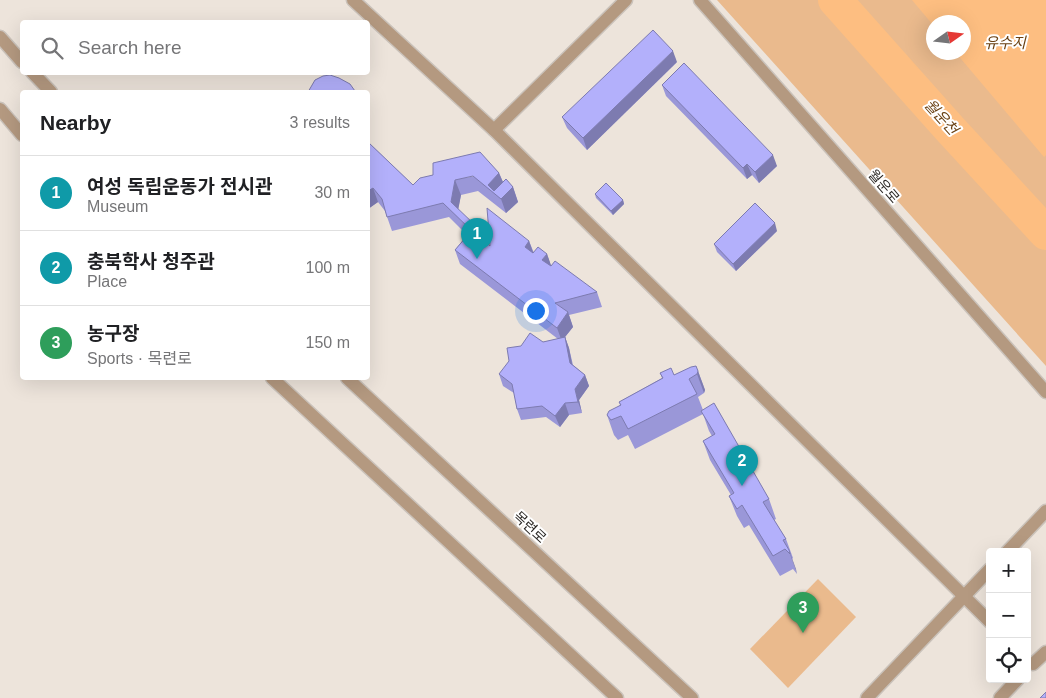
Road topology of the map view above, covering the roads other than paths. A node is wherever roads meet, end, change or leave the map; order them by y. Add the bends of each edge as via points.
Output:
1 (353, 0) edge
2 (626, 0) edge
3 (700, 0) edge
4 (0, 37) edge
5 (20, 60) edge
6 (35, 75) edge
7 (49, 90) edge
8 (0, 109) edge
9 (494, 130) junction
10 (20, 133) edge
11 (274, 380) edge
12 (349, 380) edge
13 (1046, 392) edge
14 (1046, 511) edge
15 (1010, 548) edge
16 (986, 573) edge
17 (964, 596) junction
18 (986, 618) edge
19 (1046, 652) edge
20 (1031, 663) edge
21 (1014, 683) edge
22 (617, 698) edge
23 (692, 698) edge
24 (866, 698) edge
25 (1000, 698) edge

1 - 9 street
2 - 9 street
3 - 13 street, 월운로
4 - 5 street
6 - 7 street
8 - 10 street
9 - 17 street
11 - 22 street
12 - 23 street, 목련로
14 - 15 street
16 - 17 street
17 - 18 street
17 - 24 street
19 - 20 street
21 - 25 street

